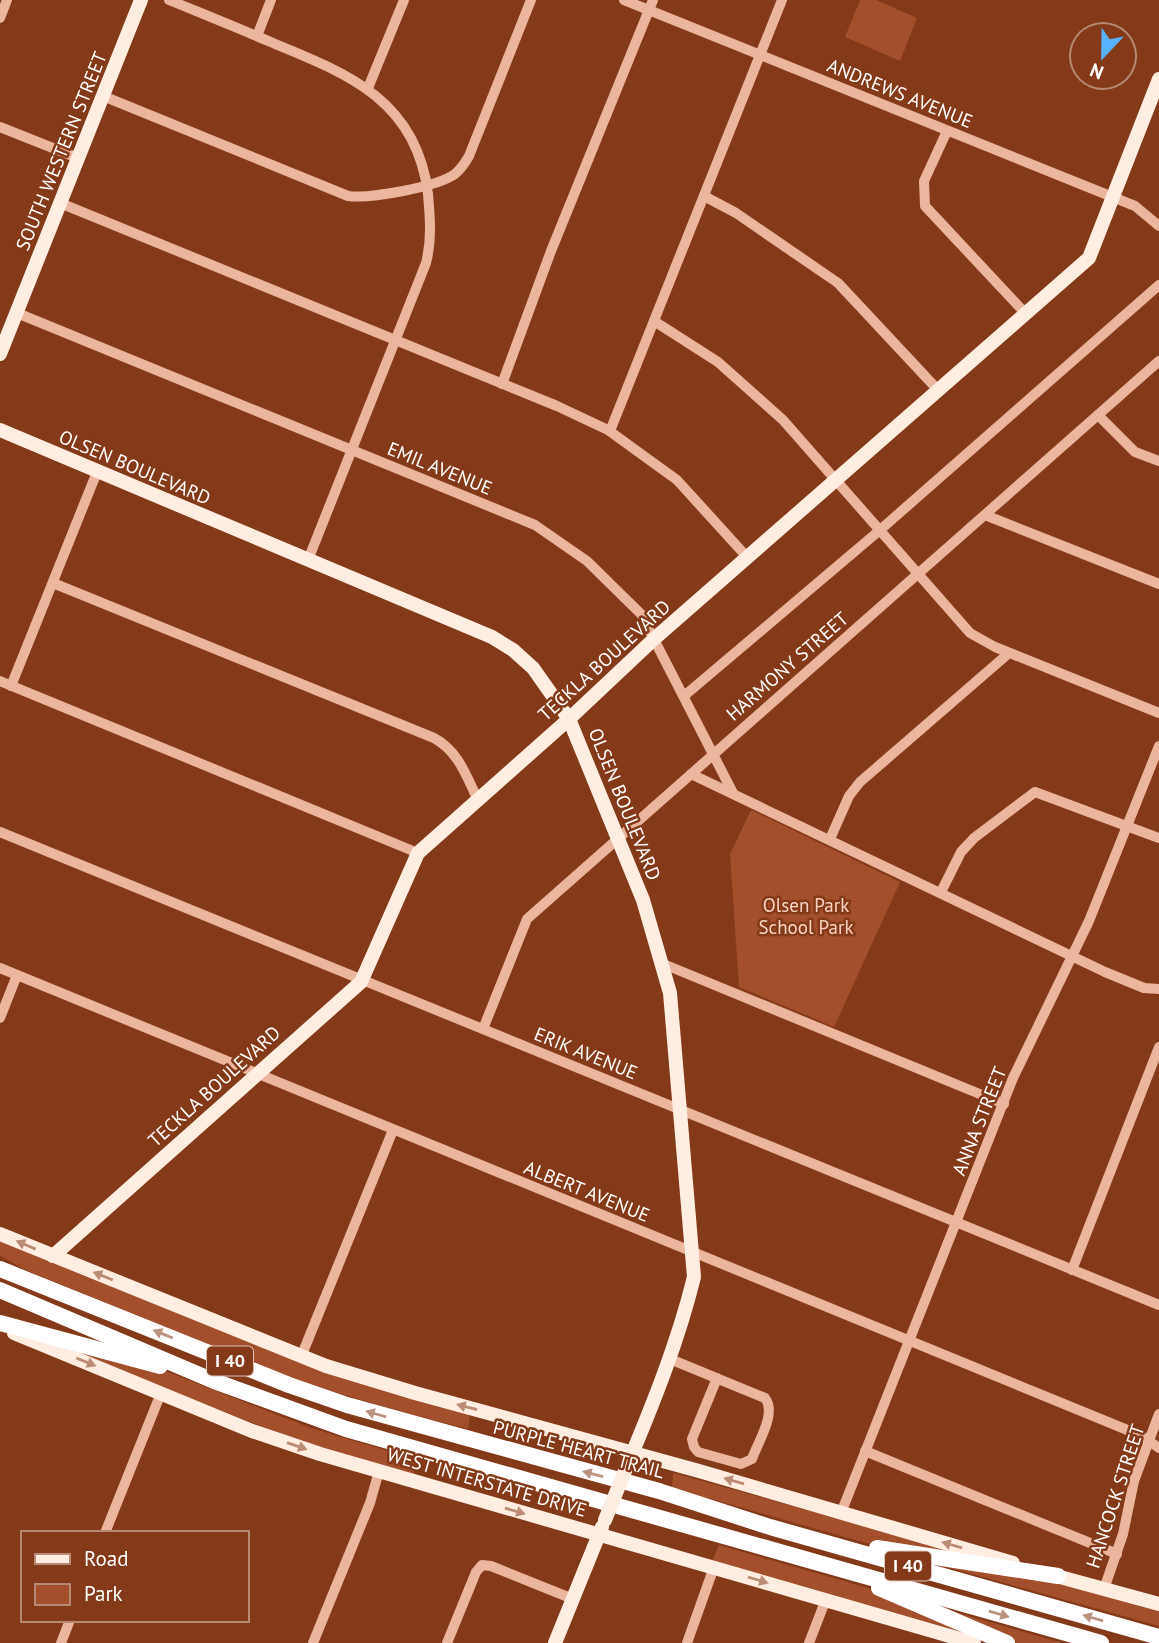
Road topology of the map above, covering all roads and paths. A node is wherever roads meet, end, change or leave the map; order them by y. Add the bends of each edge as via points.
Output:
1 (7, 0) edge
2 (141, 0) edge
3 (169, 0) edge
4 (271, 0) edge
5 (404, 0) edge
6 (531, 0) edge
7 (624, 0) edge
8 (782, 0) edge
9 (651, 5) edge
10 (0, 18) edge
11 (257, 36) junction
12 (760, 55) junction
13 (1158, 86) edge
14 (368, 88) junction
15 (103, 96) junction
16 (0, 127) edge
17 (947, 131) junction
18 (78, 158) junction
19 (426, 184) junction
20 (704, 196) junction
21 (1112, 197) junction
22 (60, 204) junction
23 (1159, 226) edge
24 (1159, 285) edge
25 (17, 313) junction
26 (1025, 313) junction
27 (654, 321) junction
28 (396, 341) junction
29 (0, 355) edge
30 (1159, 361) edge
31 (502, 384) junction
32 (938, 390) junction
33 (1098, 415) junction
34 (0, 430) edge
35 (610, 431) junction
36 (352, 451) junction
37 (1159, 461) edge
38 (97, 472) junction
39 (836, 479) junction
40 (985, 514) junction
41 (880, 530) junction
42 (747, 557) junction
43 (308, 559) junction
44 (918, 573) junction
45 (53, 583) junction
46 (1159, 584) edge
47 (654, 639) junction
48 (1009, 653) junction
49 (0, 681) edge
50 (11, 686) junction
51 (684, 696) junction
52 (1159, 713) edge
53 (569, 719) junction
54 (1159, 746) edge
55 (714, 753) junction
56 (691, 774) junction
57 (733, 793) junction
58 (477, 799) junction
59 (1127, 825) junction
60 (0, 832) edge
61 (1159, 838) edge
62 (617, 839) junction
63 (830, 839) junction
64 (418, 853) junction
65 (941, 892) junction
66 (1072, 956) junction
67 (661, 963) junction
68 (0, 968) edge
69 (17, 975) junction
70 (362, 980) junction
71 (1159, 989) edge
72 (0, 1018) edge
73 (483, 1030) junction
74 (1159, 1047) edge
75 (257, 1074) junction
76 (1004, 1104) junction
77 (680, 1110) junction
78 (393, 1130) junction
79 (957, 1223) junction
80 (0, 1234) edge
81 (692, 1252) junction
82 (53, 1255) junction
83 (0, 1260) edge
84 (0, 1269) edge
85 (1072, 1270) junction
86 (0, 1290) edge
87 (69, 1297) junction
88 (1159, 1305) edge
89 (0, 1325) edge
90 (909, 1342) junction
91 (300, 1357) junction
92 (670, 1359) junction
93 (717, 1378) junction
94 (214, 1381) junction
95 (160, 1393) junction
96 (1159, 1414) edge
97 (1154, 1445) edge
98 (865, 1451) junction
99 (630, 1459) junction
100 (379, 1471) junction
101 (841, 1513) junction
102 (770, 1527) junction
103 (106, 1531) edge
104 (599, 1535) junction
105 (1116, 1554) junction
106 (806, 1558) junction
107 (713, 1567) junction
108 (1058, 1576) junction
109 (1104, 1589) junction
110 (573, 1599) junction
111 (826, 1599) junction
112 (1159, 1604) edge
113 (69, 1622) edge
114 (935, 1637) edge
115 (1159, 1637) edge
116 (61, 1643) edge
117 (313, 1643) edge
118 (447, 1643) edge
119 (555, 1643) edge
120 (687, 1643) edge
121 (809, 1643) edge
122 (974, 1643) edge
123 (1007, 1643) edge
124 (1101, 1643) edge

1 - 10 street
2 - 15 main road, SOUTH WESTERN STREET
3 - 11 street
4 - 11 street
5 - 14 street
6 - 19 street via 468,156 455,174
7 - 9 street, ANDREWS AVENUE
8 - 12 street
9 - 12 street, ANDREWS AVENUE
9 - 31 street
11 - 14 street via 328,65
12 - 17 street, ANDREWS AVENUE
12 - 20 street
13 - 21 main road, TECKLA BOULEVARD
14 - 19 street via 410,138
15 - 18 main road, SOUTH WESTERN STREET
15 - 19 street via 348,196 363,198
16 - 18 street
17 - 21 street, ANDREWS AVENUE
17 - 26 street via 924,181 925,206
18 - 22 main road, SOUTH WESTERN STREET
19 - 28 street via 429,249
20 - 27 street
20 - 32 street via 838,283
21 - 23 street, ANDREWS AVENUE via 1135,206
21 - 26 main road, TECKLA BOULEVARD via 1089,258
22 - 25 main road, SOUTH WESTERN STREET
22 - 28 street
24 - 41 street
25 - 29 main road, SOUTH WESTERN STREET
25 - 36 street, EMIL AVENUE
26 - 32 main road, TECKLA BOULEVARD
27 - 35 street
27 - 39 street via 719,364 783,420
28 - 31 street
28 - 36 street
30 - 33 street, HARMONY STREET
31 - 35 street
32 - 39 main road, TECKLA BOULEVARD
33 - 37 street via 1135,452
33 - 40 street, HARMONY STREET
34 - 38 main road, OLSEN BOULEVARD
35 - 42 street via 677,480
36 - 43 street
36 - 47 street, EMIL AVENUE via 535,525 587,561 641,614
38 - 43 main road, OLSEN BOULEVARD
38 - 45 street
39 - 41 street
39 - 42 main road, TECKLA BOULEVARD
40 - 44 street, HARMONY STREET
40 - 46 street
41 - 44 street
41 - 51 street
42 - 47 main road, TECKLA BOULEVARD
43 - 53 main road, OLSEN BOULEVARD via 492,637 533,668
44 - 48 street via 970,633
44 - 55 street, HARMONY STREET
45 - 50 street
45 - 58 street via 434,737 458,758
47 - 51 street, EMIL AVENUE
47 - 53 main road, TECKLA BOULEVARD
48 - 52 street
48 - 63 street via 860,782
49 - 50 street
50 - 64 street
51 - 55 street, EMIL AVENUE
53 - 58 main road, TECKLA BOULEVARD
53 - 62 main road, OLSEN BOULEVARD
54 - 59 street, ANNA STREET
55 - 56 street, HARMONY STREET
55 - 57 street, EMIL AVENUE
56 - 57 street
56 - 62 street, HARMONY STREET
57 - 63 street
58 - 64 main road, TECKLA BOULEVARD
59 - 61 street
59 - 65 street via 1035,792 974,838 961,852
59 - 66 street, ANNA STREET
60 - 70 street, ERIK AVENUE
62 - 67 main road, OLSEN BOULEVARD via 643,900
62 - 73 street, HARMONY STREET via 527,919
63 - 65 street
64 - 70 main road, TECKLA BOULEVARD
65 - 66 street
66 - 71 street via 1144,988
66 - 76 street, ANNA STREET
67 - 76 street
67 - 77 main road, OLSEN BOULEVARD via 670,993
68 - 69 street, ALBERT AVENUE
69 - 72 street
69 - 75 street, ALBERT AVENUE
70 - 73 street, ERIK AVENUE
70 - 75 main road, TECKLA BOULEVARD
73 - 77 street, ERIK AVENUE
74 - 85 street
75 - 78 street, ALBERT AVENUE
75 - 82 main road, TECKLA BOULEVARD
76 - 79 street, ANNA STREET
77 - 79 street, ERIK AVENUE
77 - 81 main road, OLSEN BOULEVARD
78 - 81 street, ALBERT AVENUE
78 - 91 street
79 - 85 street, ERIK AVENUE
79 - 90 street, ANNA STREET
82 -> 80 main road
81 - 90 street, ALBERT AVENUE
81 - 92 main road, OLSEN BOULEVARD via 694,1277
91 -> 82 main road
83 - 87 highway
84 - 87 highway, PURPLE HEART TRAIL / I 40
85 - 88 street, ERIK AVENUE
86 - 94 highway, I 40
102 -> 87 highway, PURPLE HEART TRAIL / I 40 via 659,1491 347,1405
89 - 94 highway
89 -> 95 main road, WEST INTERSTATE DRIVE
90 - 97 street, ALBERT AVENUE via 1142,1436
90 - 98 street, ANNA STREET
99 -> 91 main road
92 - 93 street
92 - 99 main road, OLSEN BOULEVARD
93 - 93 street via 770,1404 752,1459 746,1463 698,1452 694,1447 692,1438
94 - 106 highway, I 40 via 428,1454
95 -> 100 main road, WEST INTERSTATE DRIVE via 252,1431
95 - 103 street
96 - 97 street, HANCOCK STREET
97 - 105 street, HANCOCK STREET via 1130,1495
98 - 101 street, ANNA STREET
98 - 105 street
101 -> 99 main road
99 - 104 main road, OLSEN BOULEVARD, bridge
100 -> 104 main road, WEST INTERSTATE DRIVE
100 - 117 street
108 -> 101 main road
102 - 108 highway
115 -> 102 highway, PURPLE HEART TRAIL / I 40
104 - 107 main road, WEST INTERSTATE DRIVE
104 - 110 main road, OLSEN BOULEVARD
105 - 109 street, HANCOCK STREET
106 - 123 highway
106 -> 124 highway, I 40
107 -> 111 main road, WEST INTERSTATE DRIVE
107 - 120 street
108 - 109 main road
109 - 112 main road
110 - 118 street via 482,1565
110 - 119 main road, OLSEN BOULEVARD
111 - 114 main road, WEST INTERSTATE DRIVE
111 - 121 street
113 - 116 street
114 - 122 main road, WEST INTERSTATE DRIVE

